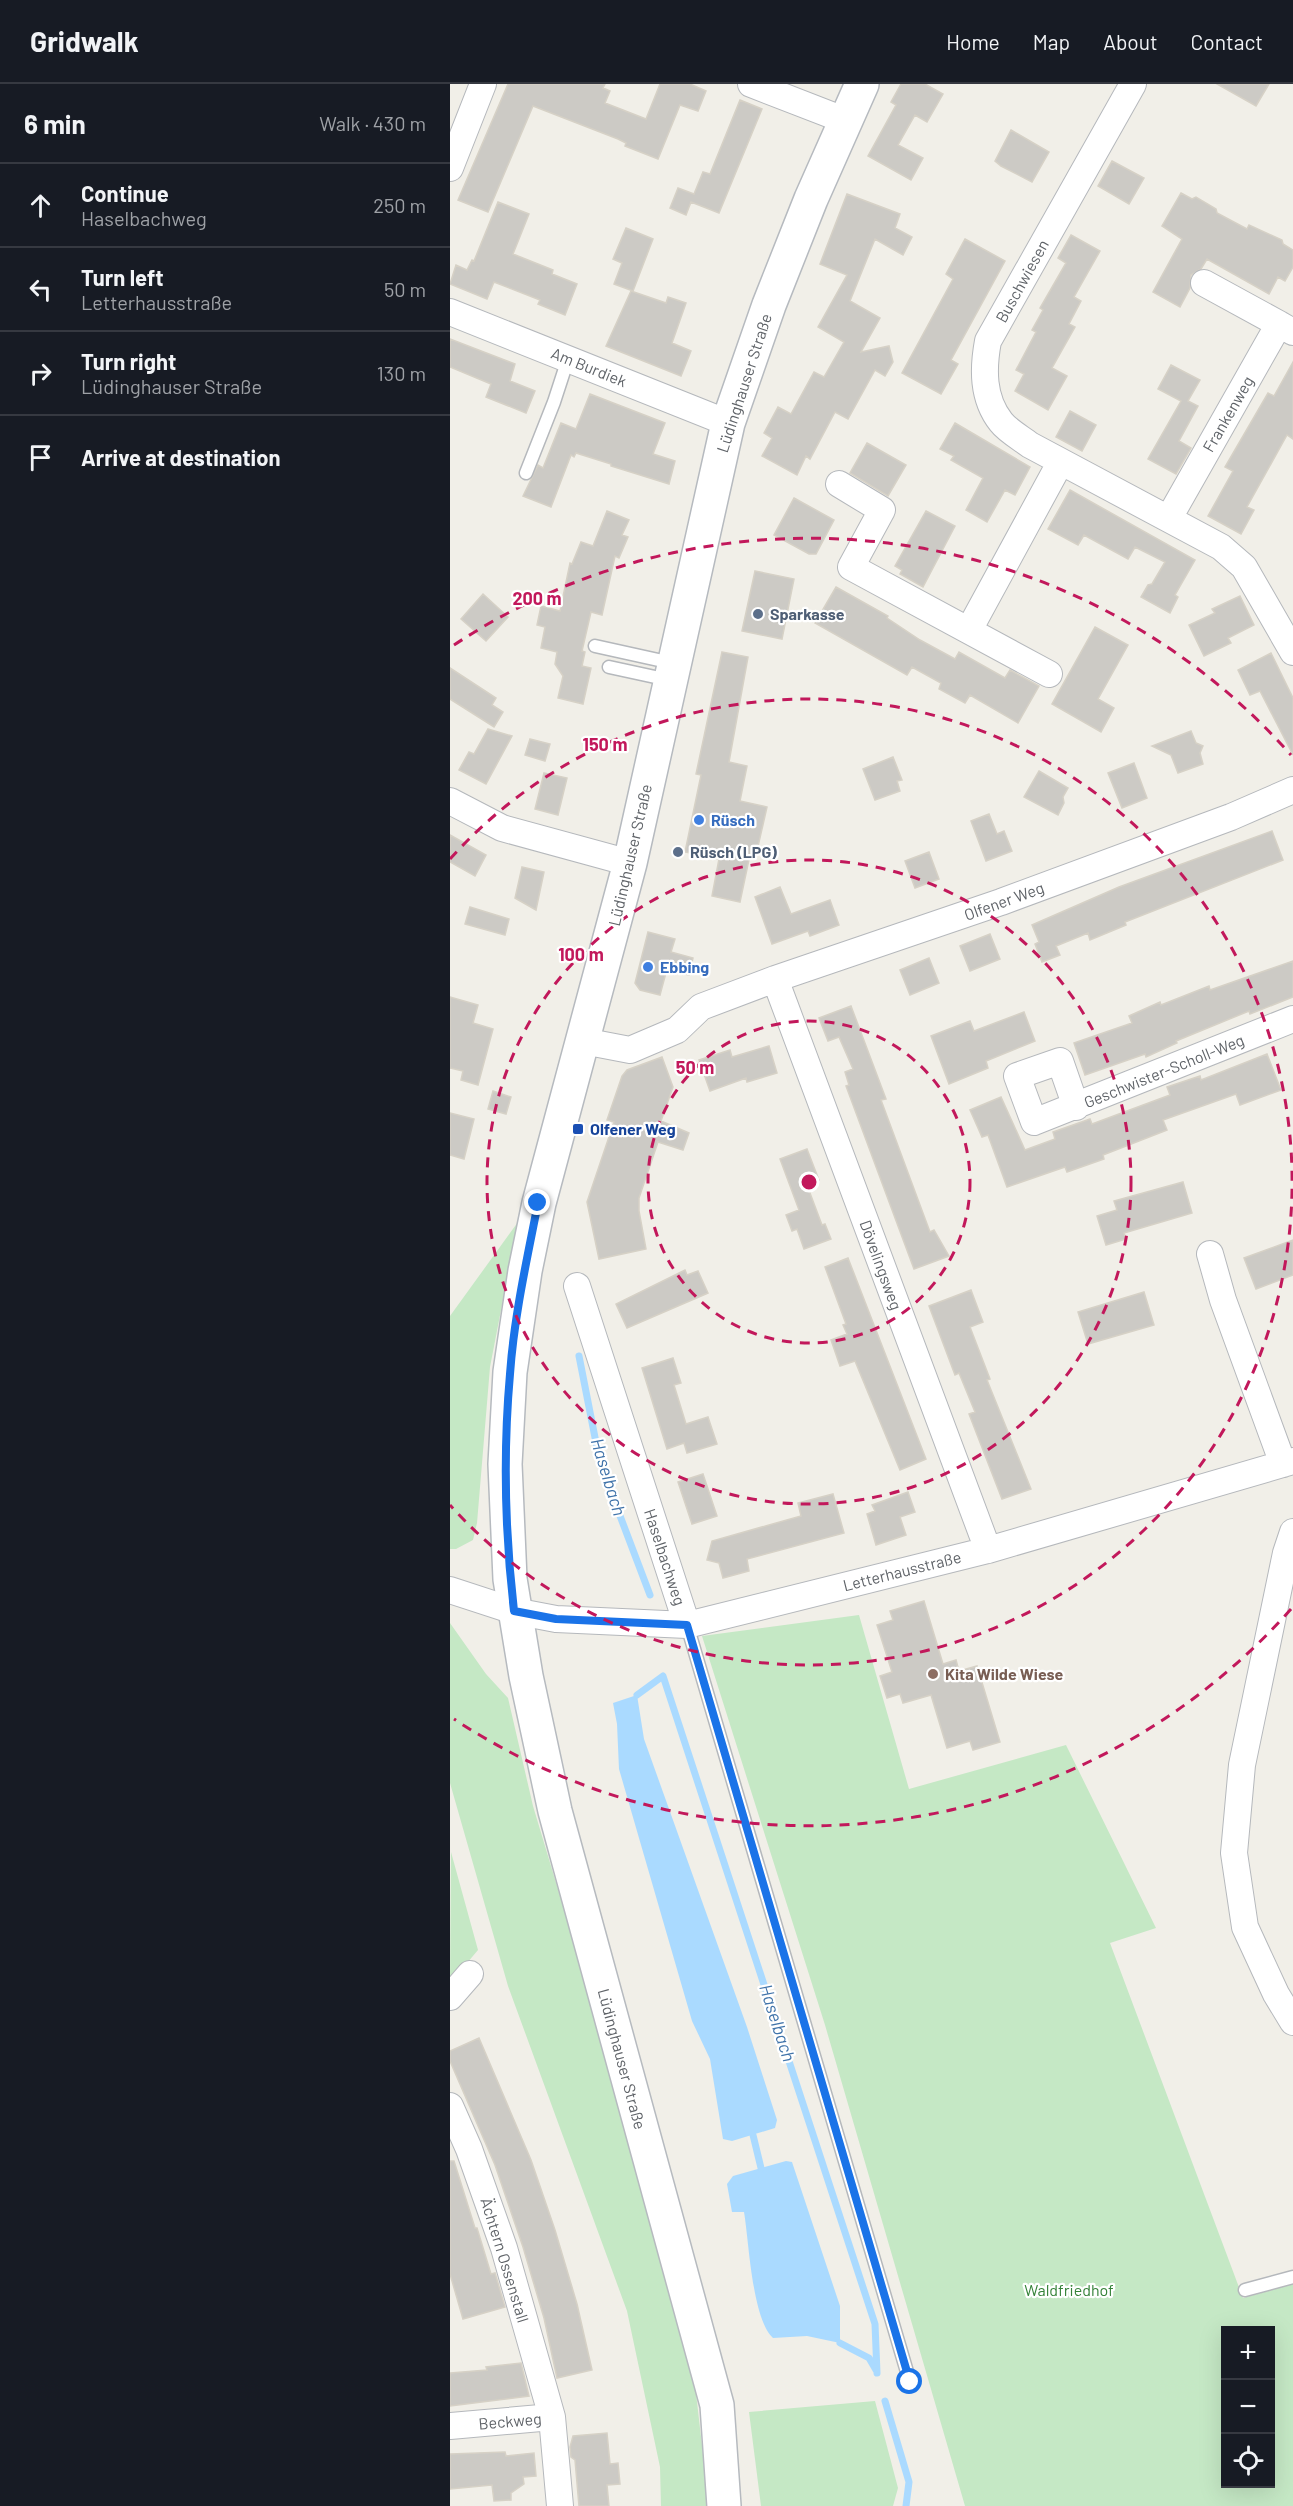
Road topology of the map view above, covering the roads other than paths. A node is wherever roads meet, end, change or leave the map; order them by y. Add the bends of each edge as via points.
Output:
1 (483, 84) edge
2 (752, 84) edge
3 (861, 84) edge
4 (1133, 84) edge
5 (844, 120) junction
6 (450, 168) edge
7 (1204, 283) dead end
8 (450, 312) edge
9 (1286, 328) edge
10 (568, 359) junction
11 (728, 423) junction
12 (1060, 463) junction
13 (526, 473) dead end
14 (839, 484) dead end
15 (1169, 518) junction
16 (969, 630) junction
17 (595, 646) dead end
18 (1293, 652) edge
19 (609, 667) dead end
20 (672, 672) junction
21 (1049, 674) dead end
22 (1293, 790) edge
23 (450, 801) edge
24 (630, 863) junction
25 (775, 979) junction
26 (1293, 1019) edge
27 (583, 1041) junction
28 (1076, 1107) junction
29 (1210, 1254) dead end
30 (577, 1286) dead end
31 (1288, 1463) edge
32 (1293, 1532) edge
33 (988, 1550) junction
34 (450, 1590) edge
35 (514, 1611) junction
36 (687, 1625) junction
37 (470, 1974) dead end
38 (450, 1997) edge
39 (1293, 2022) edge
40 (450, 2106) edge
41 (1293, 2277) edge
42 (1245, 2290) dead end
43 (910, 2382) dead end
44 (552, 2417) junction
45 (450, 2426) edge
46 (560, 2506) edge
47 (724, 2506) edge

1 - 6 street
2 - 5 street
3 - 5 street, Lüdinghauser Straße
4 - 12 street, Buschwiesen via 988,341 983,366 993,409 1002,424
5 - 11 street, Lüdinghauser Straße via 769,305
7 - 9 street
8 - 10 street, Am Burdiek
9 - 15 street, Frankenweg
10 - 11 street, Am Burdiek
10 - 13 lane
11 - 20 street, Lüdinghauser Straße
12 - 15 street, Buschwiesen
12 - 16 street
14 - 16 street via 882,510 851,567
15 - 18 street, Buschwiesen via 1221,547 1244,567
16 - 21 street
17 - 20 lane
19 - 20 lane
20 - 24 street, Lüdinghauser Straße
22 - 25 street, Olfener Weg via 1231,817 1001,902
23 - 24 street via 502,828
24 - 27 street, Lüdinghauser Straße
25 - 27 street, Olfener Weg via 701,1007 677,1030 630,1050
25 - 33 street, Dövelingsweg
26 - 28 street, Geschwister-Scholl-Weg
27 - 35 street, Lüdinghauser Straße via 538,1203 510,1372 505,1464
28 - 28 street, Geschwister-Scholl-Weg via 1060,1061 1017,1076 1034,1122
29 - 31 street, Letterhausstraße via 1223,1300
30 - 36 street, Haselbachweg
31 - 33 street, Letterhausstraße
32 - 39 street via 1242,1765 1234,1853 1245,1927
33 - 36 street, Letterhausstraße
34 - 35 street
35 - 36 street, Letterhausstraße via 556,1619
35 - 47 street, Lüdinghauser Straße via 555,1811 717,2405
36 - 43 lane, Haselbachweg
37 - 38 street
40 - 44 street, Ächtern Ossenstall via 504,2247
41 - 42 lane
44 - 45 street, Beckweg
44 - 46 street, Beckweg

